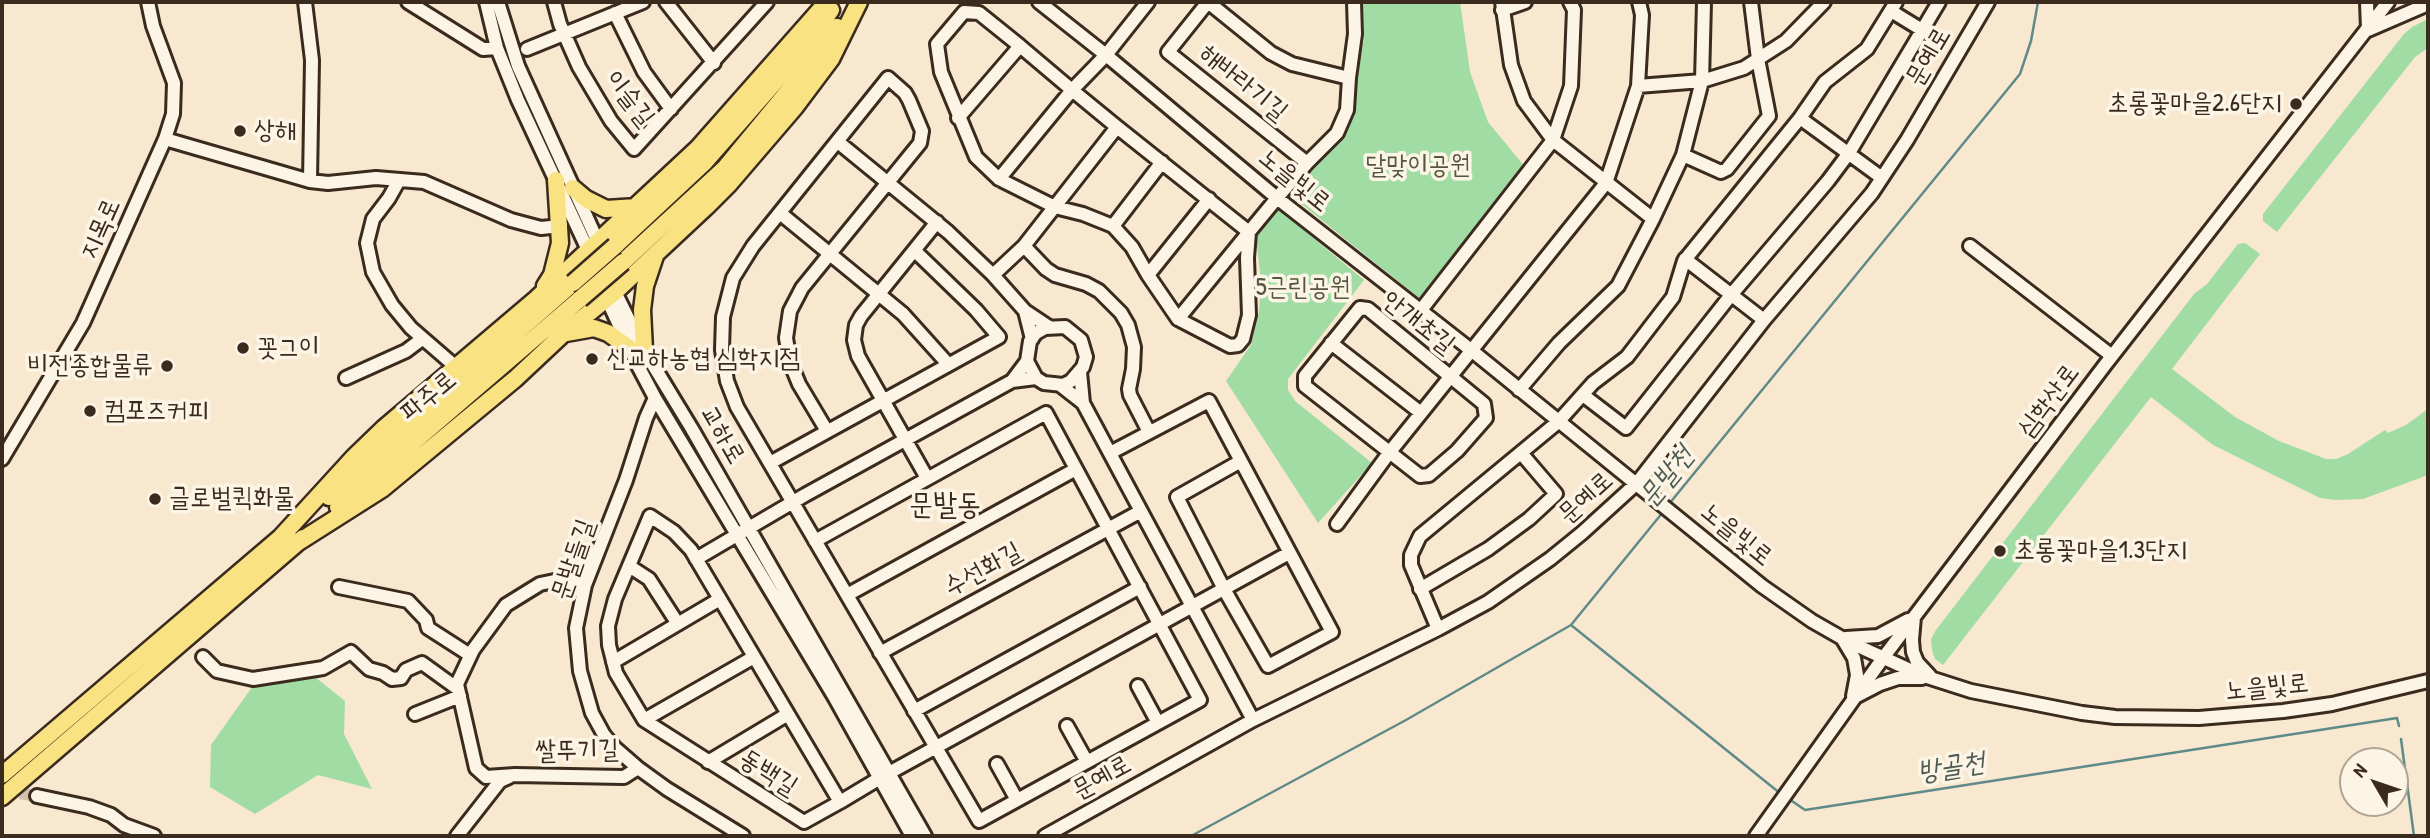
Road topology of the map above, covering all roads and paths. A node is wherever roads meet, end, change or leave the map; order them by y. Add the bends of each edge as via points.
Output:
1 (148, 2) edge
2 (305, 2) edge
3 (408, 2) edge
4 (486, 2) edge
5 (498, 2) edge
6 (554, 2) edge
7 (643, 2) edge
8 (666, 2) edge
9 (767, 2) edge
10 (827, 2) edge
11 (836, 2) edge
12 (857, 2) edge
13 (1039, 2) edge
14 (1148, 2) edge
15 (1208, 2) edge
16 (1354, 2) edge
17 (1525, 2) edge
18 (1570, 2) edge
19 (1639, 2) edge
20 (1704, 2) edge
21 (1751, 2) edge
22 (1824, 2) edge
23 (1939, 2) edge
24 (1988, 2) edge
25 (2367, 2) edge
26 (2388, 2) edge
27 (2428, 4) edge
28 (1502, 6) edge
29 (1894, 7) edge
30 (615, 13) junction
31 (1922, 30) junction
32 (2368, 30) junction
33 (564, 34) junction
34 (1020, 46) junction
35 (497, 48) junction
36 (527, 49) dead end
37 (1106, 54) junction
38 (1758, 59) junction
39 (714, 63) junction
40 (1349, 78) junction
41 (1702, 81) junction
42 (1638, 86) junction
43 (1072, 90) junction
44 (671, 108) junction
45 (958, 118) junction
46 (1800, 118) junction
47 (1117, 127) junction
48 (165, 139) junction
49 (1553, 140) junction
50 (838, 142) junction
51 (1849, 153) junction
52 (1683, 155) junction
53 (1162, 162) junction
54 (1307, 163) junction
55 (1882, 178) junction
56 (999, 179) junction
57 (399, 180) junction
58 (556, 180) junction
59 (310, 181) junction
60 (888, 182) junction
61 (1606, 183) junction
62 (573, 188) junction
63 (1277, 198) junction
64 (1209, 199) junction
65 (637, 206) junction
66 (1055, 207) junction
67 (780, 213) junction
68 (1653, 219) junction
69 (937, 222) junction
70 (561, 226) junction
71 (1113, 226) junction
72 (1249, 232) junction
73 (593, 246) junction
74 (1024, 246) junction
75 (1970, 246) dead end
76 (915, 251) junction
77 (656, 254) junction
78 (830, 254) junction
79 (1685, 259) junction
80 (993, 275) junction
81 (1148, 275) junction
82 (879, 294) junction
83 (611, 295) junction
84 (1731, 295) junction
85 (536, 299) junction
86 (1421, 310) junction
87 (1025, 312) junction
88 (1178, 319) junction
89 (1764, 320) junction
90 (1049, 327) junction
91 (564, 333) junction
92 (1032, 338) junction
93 (422, 339) junction
94 (1331, 343) junction
95 (637, 349) junction
96 (1471, 350) junction
97 (2112, 356) junction
98 (1027, 361) junction
99 (948, 364) junction
100 (456, 367) junction
101 (1080, 372) junction
102 (1450, 377) junction
103 (346, 378) dead end
104 (1036, 378) junction
105 (1012, 381) junction
106 (1060, 385) junction
107 (1519, 390) junction
108 (1583, 395) junction
109 (655, 398) junction
110 (883, 400) junction
111 (1083, 403) junction
112 (1421, 413) junction
113 (1558, 422) junction
114 (827, 430) junction
115 (1149, 432) junction
116 (905, 440) junction
117 (1110, 453) junction
118 (1389, 453) junction
119 (1521, 453) junction
120 (2, 459) edge
121 (1241, 461) junction
122 (770, 463) junction
123 (1076, 469) junction
124 (927, 478) junction
125 (1637, 483) junction
126 (793, 502) junction
127 (1141, 511) junction
128 (1337, 524) dead end
129 (1108, 528) junction
130 (744, 532) junction
131 (280, 538) junction
132 (815, 541) junction
133 (297, 543) junction
134 (1289, 552) junction
135 (696, 559) junction
136 (629, 566) junction
137 (585, 585) junction
138 (339, 587) dead end
139 (1140, 587) junction
140 (1224, 589) junction
141 (1420, 589) junction
142 (847, 595) junction
143 (720, 599) junction
144 (1192, 607) junction
145 (1914, 617) junction
146 (678, 624) junction
147 (1160, 624) junction
148 (1438, 629) junction
149 (1842, 638) junction
150 (880, 653) junction
151 (470, 655) junction
152 (203, 657) dead end
153 (754, 657) junction
154 (1883, 658) junction
155 (612, 662) junction
156 (1933, 679) junction
157 (2428, 681) edge
158 (1138, 686) dead end
159 (459, 693) junction
160 (1853, 699) junction
161 (914, 711) junction
162 (415, 714) dead end
163 (788, 715) junction
164 (644, 720) junction
165 (1253, 720) junction
166 (1158, 723) junction
167 (1067, 726) dead end
168 (935, 748) junction
169 (708, 762) junction
170 (1087, 762) junction
171 (997, 764) dead end
172 (638, 768) junction
173 (2, 775) edge
174 (515, 775) junction
175 (884, 776) junction
176 (37, 796) tunnel mouth
177 (2, 797) edge
178 (1017, 800) junction
179 (839, 802) junction
180 (154, 836) edge
181 (457, 836) edge
182 (743, 836) edge
183 (912, 836) edge
184 (925, 836) edge
185 (1045, 836) edge
186 (1756, 836) edge

1 - 48 street, 지목로 via 174,83
2 - 59 street via 312,60
3 - 35 street via 483,48
4 - 35 street, 교하로
5 - 62 street, 교하로 via 518,66
6 - 33 street, 이슬길
7 - 30 street
8 - 39 street
9 - 39 street, 이슬길
10 - 65 main road via 698,148
11 - 131 main road, 파주로, bridge via 802,51 705,163
12 - 77 main road via 831,59 795,107 729,184
12 - 133 main road, 파주로, bridge via 724,169
13 - 37 street, 노을빛로
14 - 37 street
15 - 40 street, 해바라기길 via 1271,54
15 - 54 street, 해바라기길 via 1168,52
16 - 40 street
17 - 28 street
18 - 49 street via 1574,10 1571,86
19 - 42 street
20 - 41 street
21 - 38 street
22 - 38 street via 1786,41
23 - 31 street
24 - 55 street, 문예로
25 - 32 street
26 - 32 street, 심학산로
27 - 32 street
28 - 49 street via 1511,65 1524,101
29 - 31 street
29 - 46 street via 1867,49 1830,76
30 - 33 street
30 - 44 street, 이슬길 via 644,72
31 - 51 street
32 - 97 street, 심학산로
33 - 36 street
33 - 44 street, 이슬길 via 594,95 634,149
34 - 43 street
34 - 45 street
34 - 45 street via 979,13 964,12 937,44 941,72
35 - 58 street, 교하로
37 - 43 street
37 - 63 street, 노을빛로
38 - 41 street
38 - 52 street via 1769,117 1721,172
39 - 44 street, 이슬길
40 - 54 street via 1347,110 1337,133
41 - 42 street
41 - 52 street
42 - 61 street
43 - 47 street
43 - 56 street
45 - 56 street via 976,157
46 - 51 street
46 - 79 street
47 - 53 street
47 - 66 street
48 - 59 street
48 - 120 street, 지목로 via 83,323
49 - 61 street
49 - 86 street
50 - 60 street
50 - 60 street via 888,78 905,93 922,137
50 - 67 street
51 - 55 street
51 - 84 street
52 - 68 street
53 - 64 street
53 - 71 street
54 - 63 street
55 - 89 street, 문예로
56 - 66 street
57 - 59 street
57 - 70 street via 424,182 511,220 541,228
57 - 93 street via 373,219 367,243 373,272
58 - 70 main road
58 - 73 street, 교하로
60 - 69 street
60 - 78 street
61 - 68 street
61 - 96 street
62 - 65 main road via 606,209
62 - 73 street, 교하로
63 - 72 street
63 - 86 street, 노을빛로
64 - 72 street
64 - 81 street
65 - 73 main road
66 - 71 street
66 - 74 street
67 - 78 street
67 - 122 street via 737,270 722,326 724,367 732,396
68 - 107 street via 1618,286 1559,342
69 - 76 street
69 - 80 street
70 - 85 main road via 552,275
71 - 81 street
72 - 88 street
72 - 88 street via 1249,315 1243,339 1230,346
73 - 83 street, 교하로
73 - 85 main road
74 - 80 street
74 - 115 street via 1046,269 1099,291 1121,313 1133,347 1130,395
75 - 97 street
76 - 82 street
76 - 99 street via 999,337
77 - 83 main road
77 - 95 main road via 645,286
78 - 82 street
78 - 114 street via 795,299 786,338 794,373
79 - 84 street
79 - 108 street via 1669,303 1626,357
80 - 87 street
81 - 88 street
82 - 99 street
82 - 110 street via 856,325 854,340
83 - 91 main road
83 - 95 street, 교하로
84 - 89 street
84 - 108 street via 1626,428
85 - 100 main road
86 - 96 street, 노을빛로
87 - 90 street
87 - 92 street
89 - 125 street, 문예로
90 - 92 street
90 - 101 street via 1065,327 1081,340 1086,358
91 - 95 main road via 594,328
91 - 133 main road via 382,489
92 - 98 street
93 - 100 street
93 - 103 street
94 - 102 street, 안개초길 via 1360,308 1368,310
94 - 112 street
94 - 118 street, 안개초길 via 1305,376 1305,386
95 - 109 street, 교하로
95 - 130 street, 교하로
96 - 102 street
96 - 107 street, 노을빛로
97 - 145 street, 심학산로
98 - 104 street
98 - 105 street
99 - 110 street
100 - 131 main road via 354,457
101 - 106 street
101 - 111 street
102 - 112 street, 안개초길
102 - 118 street, 안개초길 via 1484,404 1486,418 1429,475 1420,476
104 - 105 street
104 - 106 street
105 - 116 street
106 - 111 street
107 - 113 street, 노을빛로
108 - 113 street
109 - 130 street, 교하로
109 - 137 street, 문발들길
110 - 114 street
110 - 116 street
111 - 117 street
112 - 118 street, 안개초길
113 - 119 street
113 - 125 street, 노을빛로
114 - 122 street
115 - 117 street
115 - 121 street via 1209,401
116 - 124 street
116 - 126 street
117 - 127 street
118 - 128 street
119 - 141 street via 1420,536 1411,565
119 - 141 street via 1556,494 1488,549
121 - 134 street
121 - 140 street via 1177,497
122 - 126 street
123 - 124 street via 1046,413
123 - 129 street
123 - 142 street, 수선화길
124 - 132 street
125 - 148 street, 문예로 via 1550,559 1488,602
125 - 149 street, 노을빛로 via 1762,586
126 - 130 street
126 - 132 street
127 - 129 street, 수선화길
127 - 144 street
129 - 139 street
129 - 150 street, 수선화길
130 - 135 street
130 - 175 street, 교하로
131 - 173 main road, 파주로
132 - 142 street
133 - 177 main road, 파주로
134 - 140 street
134 - 140 street via 1332,632 1268,666
135 - 136 street, 동백길 via 674,532 650,516
135 - 143 street, 동백길
136 - 146 street via 649,579
136 - 155 street, 동백길 via 610,613
137 - 151 street via 559,580 540,583 506,605
137 - 172 street, 문발들길 via 576,628 584,692 604,735
138 - 151 street via 408,601 428,628
139 - 147 street
139 - 161 street
140 - 144 street
141 - 148 street
142 - 150 street
143 - 146 street
143 - 153 street, 동백길
144 - 147 street
144 - 165 street
145 - 149 street via 1878,636
145 - 154 street, 심학산로
145 - 156 street via 1913,652
146 - 155 street
147 - 166 street via 1200,700
147 - 168 street
148 - 165 street, 문예로
149 - 154 street, 노을빛로
149 - 160 street via 1854,657
150 - 161 street
151 - 159 street via 457,684
152 - 159 street via 217,671 253,679 323,668 351,652 369,669 392,679 422,663
153 - 163 street, 동백길
153 - 164 street
154 - 156 street, 노을빛로
154 - 160 street, 심학산로
155 - 164 street, 동백길
156 - 157 street, 노을빛로 via 2082,713 2162,718 2234,716 2332,704
156 - 160 street via 1898,678
158 - 166 street
159 - 162 street
159 - 174 street, 쌀뚜기길 via 477,768 486,777
160 - 186 street, 심학산로
161 - 168 street
163 - 169 street, 동백길
163 - 179 street, 동백길
164 - 169 street, 동백길
165 - 185 street, 문예로
166 - 170 street
167 - 170 street
168 - 175 street
168 - 178 street via 979,821
169 - 179 street, 동백길 via 804,822
170 - 178 street
171 - 178 street
172 - 174 street, 쌀뚜기길 via 624,777
172 - 182 street, 문발들길
174 - 181 street, 쌀뚜기길 via 500,781
175 - 179 street, 동백길
175 - 183 street, 교하로
175 - 184 street, 교하로
176 - 180 street via 89,807

